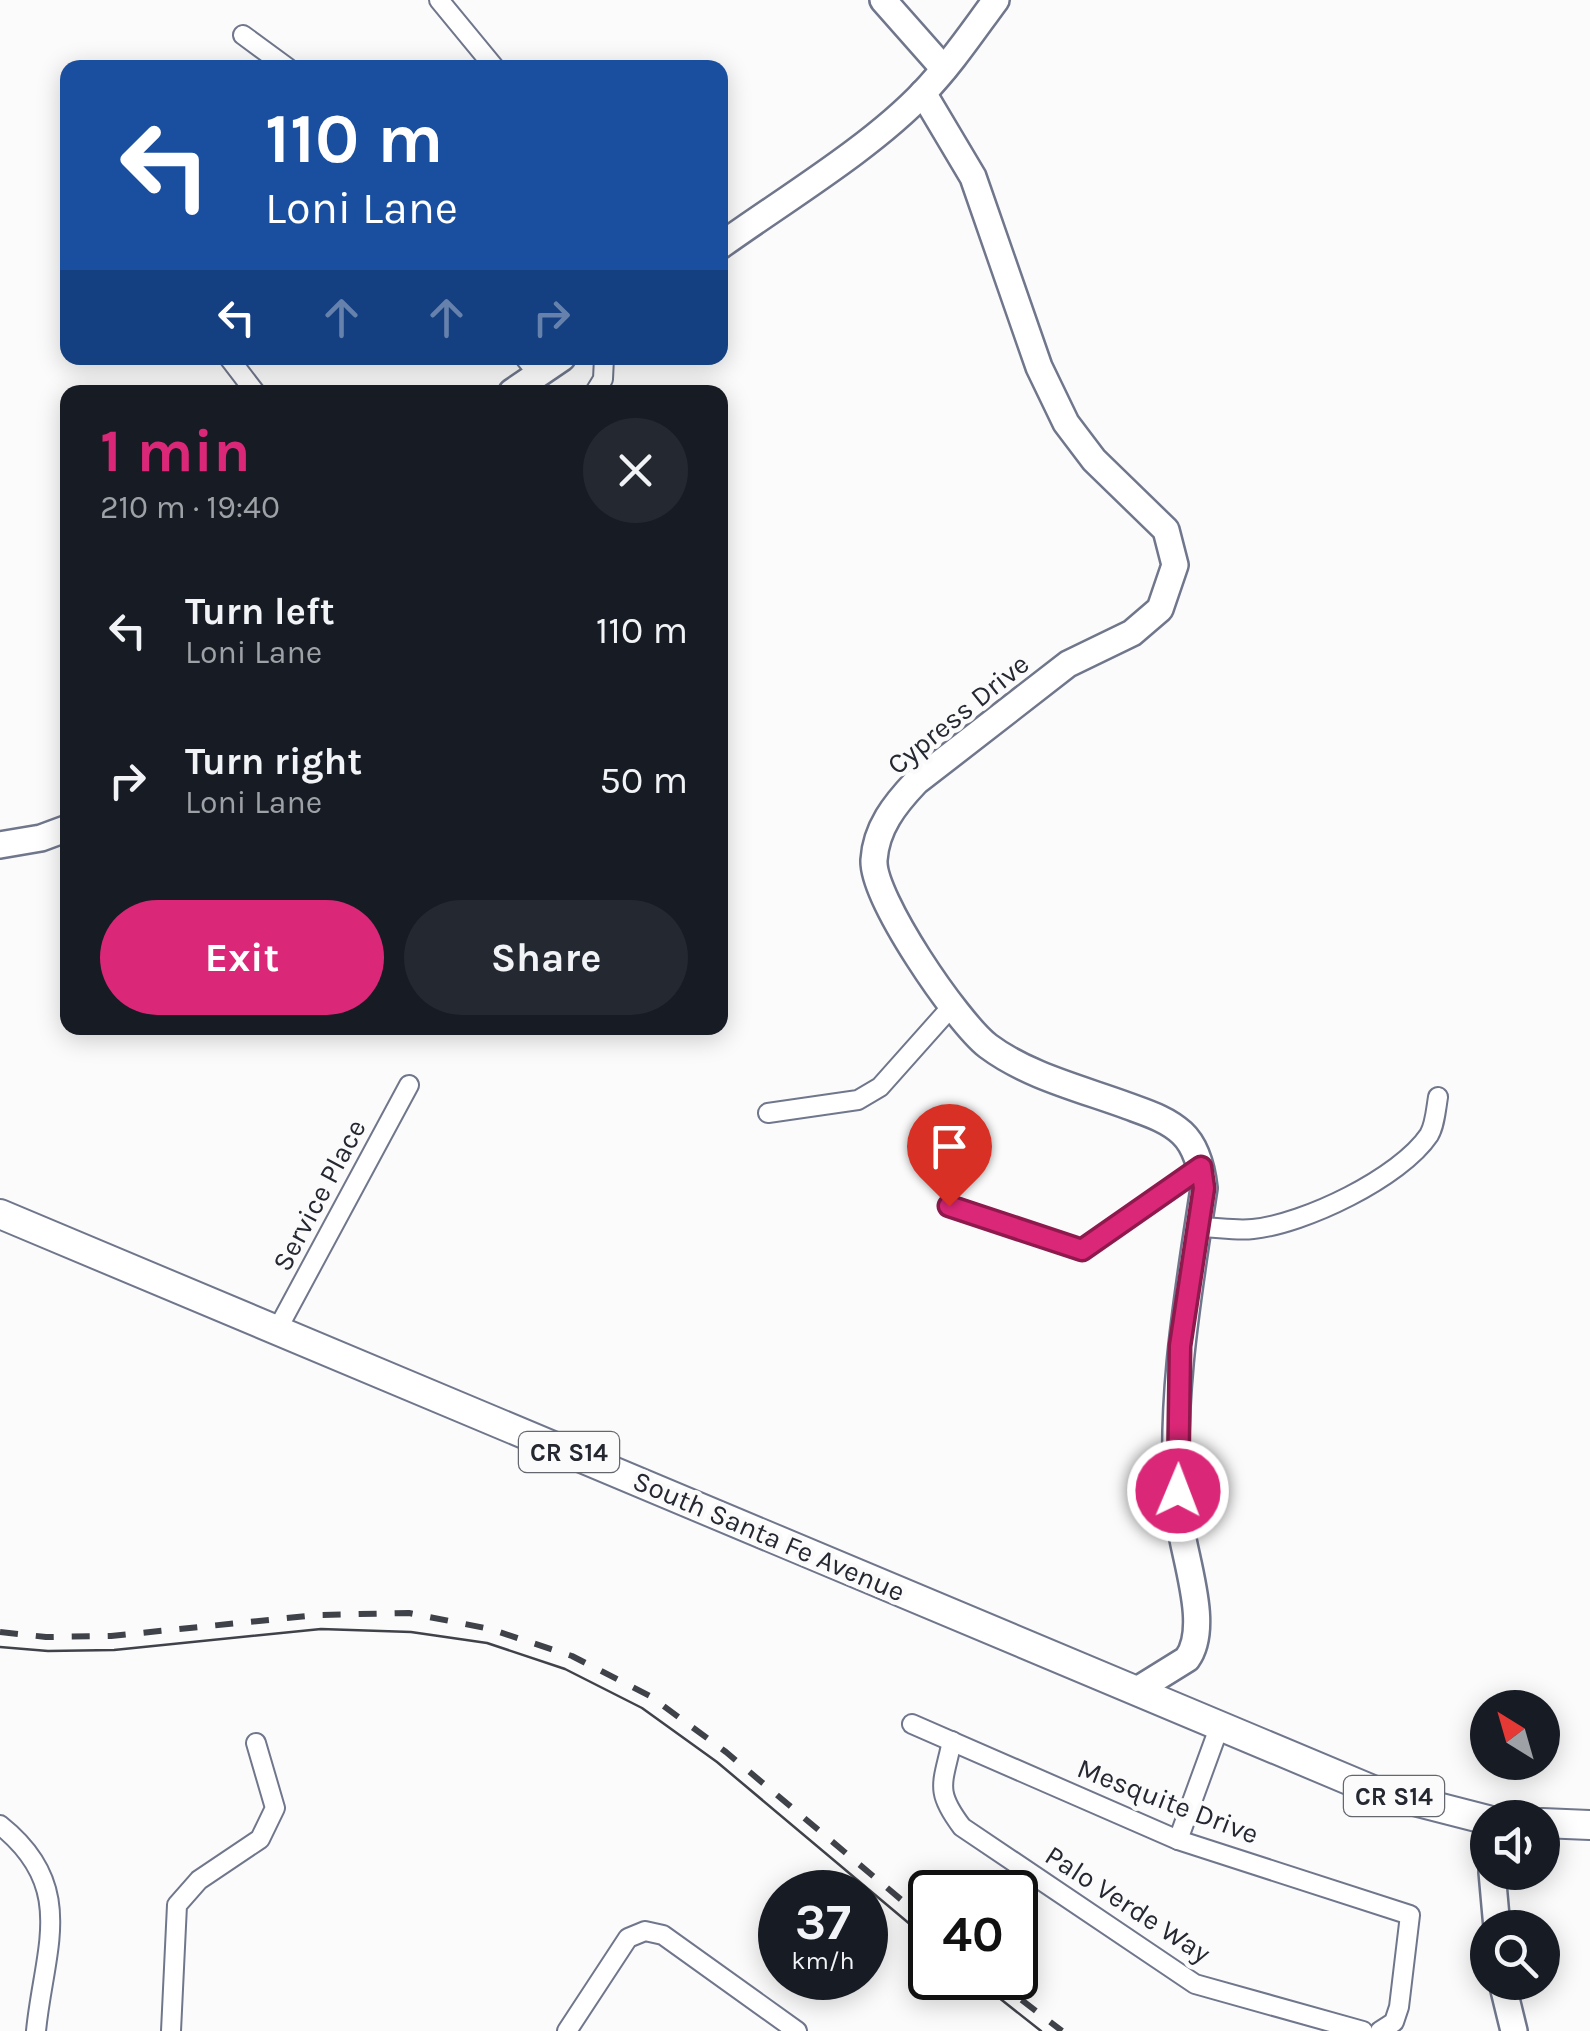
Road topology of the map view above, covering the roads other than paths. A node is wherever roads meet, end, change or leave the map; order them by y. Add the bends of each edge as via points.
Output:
1 (439, 0) edge
2 (883, 0) edge
3 (996, 0) edge
4 (243, 35) dead end
5 (277, 60) edge
6 (488, 60) edge
7 (944, 68) junction
8 (922, 93) junction
9 (728, 240) edge
10 (60, 831) edge
11 (0, 845) edge
12 (953, 1005) junction
13 (409, 1085) dead end
14 (1438, 1097) dead end
15 (768, 1113) dead end
16 (1201, 1167) junction
17 (949, 1206) dead end
18 (0, 1214) edge
19 (1198, 1226) junction
20 (277, 1330) junction
21 (1137, 1690) junction
22 (912, 1724) dead end
23 (1220, 1725) junction
24 (952, 1741) junction
25 (256, 1743) dead end
26 (1470, 1821) edge
27 (1560, 1824) edge
28 (0, 1825) edge
29 (1590, 1825) edge
30 (1178, 1840) junction
31 (1506, 2000) edge
32 (36, 2031) edge
33 (171, 2031) edge
34 (567, 2031) edge
35 (798, 2031) edge
36 (1363, 2031) edge
37 (1380, 2031) edge
38 (1514, 2031) edge

1 - 6 street
2 - 7 street
3 - 7 street
4 - 5 street
7 - 8 street
8 - 9 street
8 - 12 street, Cypress Drive via 973,178 1066,423 1166,530 1175,565 1160,609 1132,633 1068,664 916,782 879,832 878,883
10 - 11 street
12 - 15 street via 880,1088 858,1100
12 - 16 street, Cypress Drive via 988,1045 1021,1066 1159,1117 1185,1135
13 - 20 street, Service Place
14 - 19 street via 1430,1133 1396,1168 1334,1202 1251,1230
16 - 17 street via 1082,1250
16 - 19 street
18 - 20 main road, South Santa Fe Avenue / CR S14
19 - 21 street via 1180,1346 1179,1520 1196,1606 1193,1651
20 - 21 main road, South Santa Fe Avenue / CR S14
21 - 23 main road, South Santa Fe Avenue / CR S14
22 - 24 street, Mesquite Drive
23 - 26 main road, South Santa Fe Avenue / CR S14 via 1375,1791
23 - 30 street
24 - 30 street, Mesquite Drive
24 - 36 street, Palo Verde Way via 941,1793 962,1827 1195,1984
25 - 33 street via 275,1808 260,1839 199,1880 177,1905
27 - 29 main road
28 - 32 street via 48,1886 51,1935
30 - 37 street, Mesquite Drive via 1410,1914 1399,2007 1394,2022
31 - 38 street
34 - 35 street via 628,1938 645,1931 663,1936

